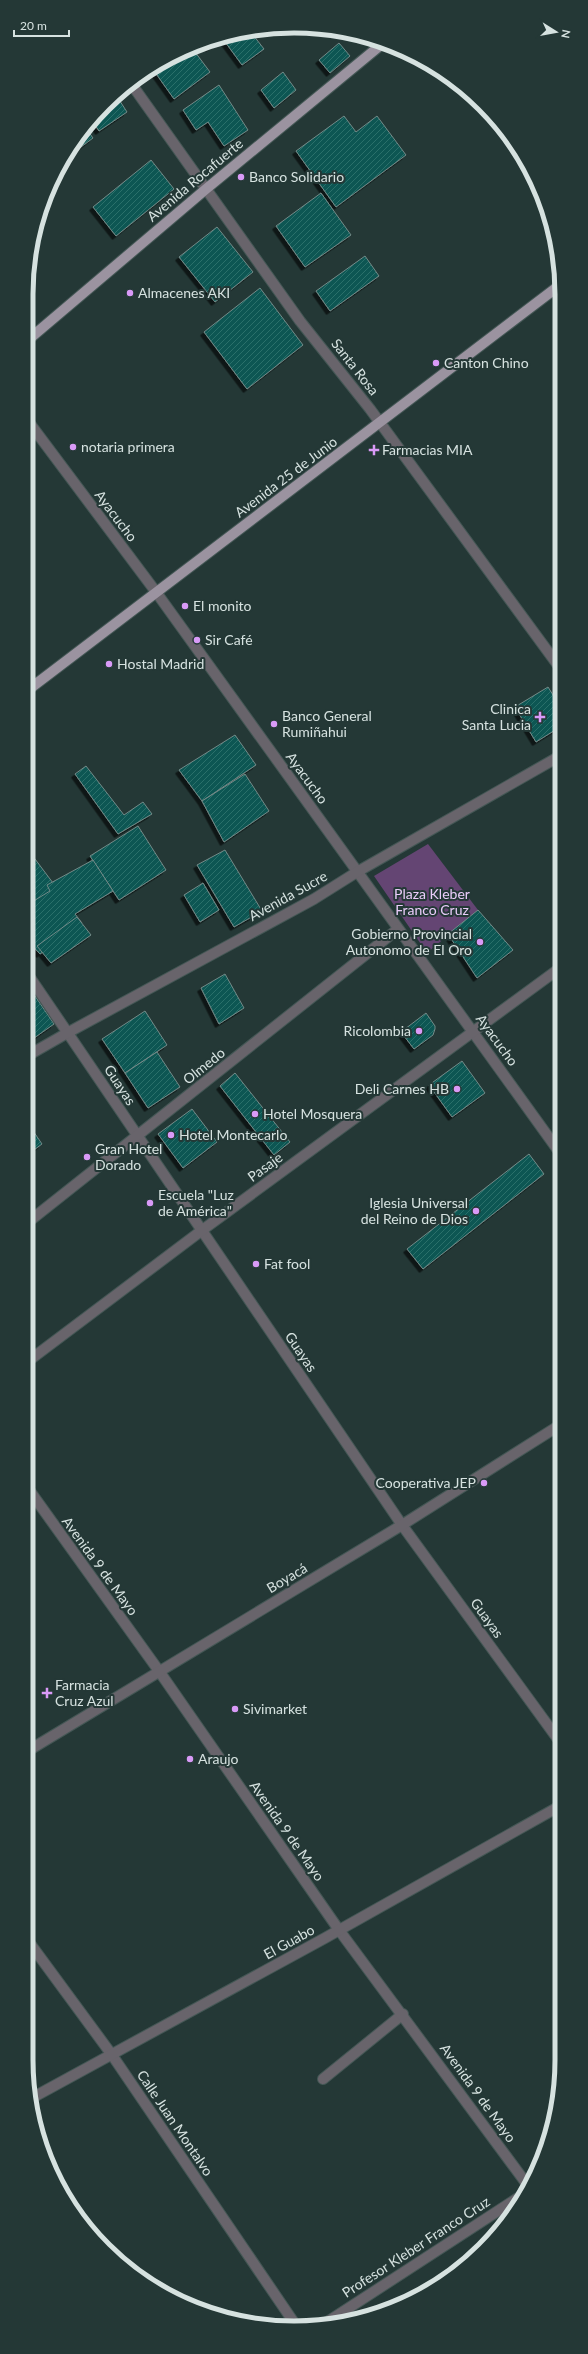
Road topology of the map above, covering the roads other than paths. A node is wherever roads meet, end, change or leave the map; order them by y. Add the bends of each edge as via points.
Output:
1 (378, 47) edge
2 (134, 88) edge
3 (206, 188) junction
4 (555, 289) edge
5 (33, 336) edge
6 (381, 423) junction
7 (33, 428) edge
8 (156, 592) junction
9 (555, 661) edge
10 (33, 686) edge
11 (555, 759) edge
12 (357, 872) junction
13 (398, 929) junction
14 (555, 972) edge
15 (33, 981) edge
16 (473, 1031) junction
17 (69, 1032) junction
18 (33, 1053) edge
19 (137, 1137) junction
20 (555, 1146) edge
21 (33, 1218) edge
22 (201, 1231) junction
23 (33, 1357) edge
24 (555, 1428) edge
25 (33, 1495) edge
26 (402, 1525) junction
27 (159, 1671) junction
28 (555, 1735) edge
29 (33, 1748) edge
30 (555, 1809) edge
31 (339, 1930) junction
32 (33, 1948) edge
33 (403, 2014) junction
34 (112, 2055) junction
35 (324, 2079) dead end
36 (35, 2096) edge
37 (525, 2181) edge
38 (514, 2201) edge
39 (333, 2318) edge
40 (293, 2321) edge

1 - 3 main road, Avenida Rocafuerte
2 - 3 street, Santa Rosa
3 - 5 main road, Avenida Rocafuerte
3 - 6 street, Santa Rosa via 300,320
4 - 6 main road, Avenida 25 de Junio
6 - 8 main road, Avenida 25 de Junio
6 - 9 street, Santa Rosa
7 - 8 street, Ayacucho
8 - 10 main road, Avenida 25 de Junio
8 - 12 street, Ayacucho
11 - 12 street, Avenida Sucre
12 - 13 street, Ayacucho
12 - 17 street, Avenida Sucre via 314,899
13 - 16 street, Ayacucho
13 - 19 street, Olmedo
14 - 16 street, Pasaje
15 - 17 street, Guayas
16 - 20 street, Ayacucho
16 - 22 street, Pasaje
17 - 18 street, Avenida Sucre
17 - 19 street, Guayas
19 - 21 street, Olmedo
19 - 22 street, Guayas
22 - 23 street, Pasaje
22 - 26 street, Guayas
24 - 26 street, Boyacá
25 - 27 street, Avenida 9 de Mayo
26 - 27 street, Boyacá
26 - 28 street, Guayas
27 - 29 street, Boyacá
27 - 31 street, Avenida 9 de Mayo
30 - 31 street, El Guabo
31 - 33 street, Avenida 9 de Mayo
31 - 34 street, El Guabo
32 - 34 street, Calle Juan Montalvo
33 - 35 street
33 - 37 street, Avenida 9 de Mayo
34 - 36 street, El Guabo
34 - 40 street, Calle Juan Montalvo
38 - 39 street, Profesor Kleber Franco Cruz

